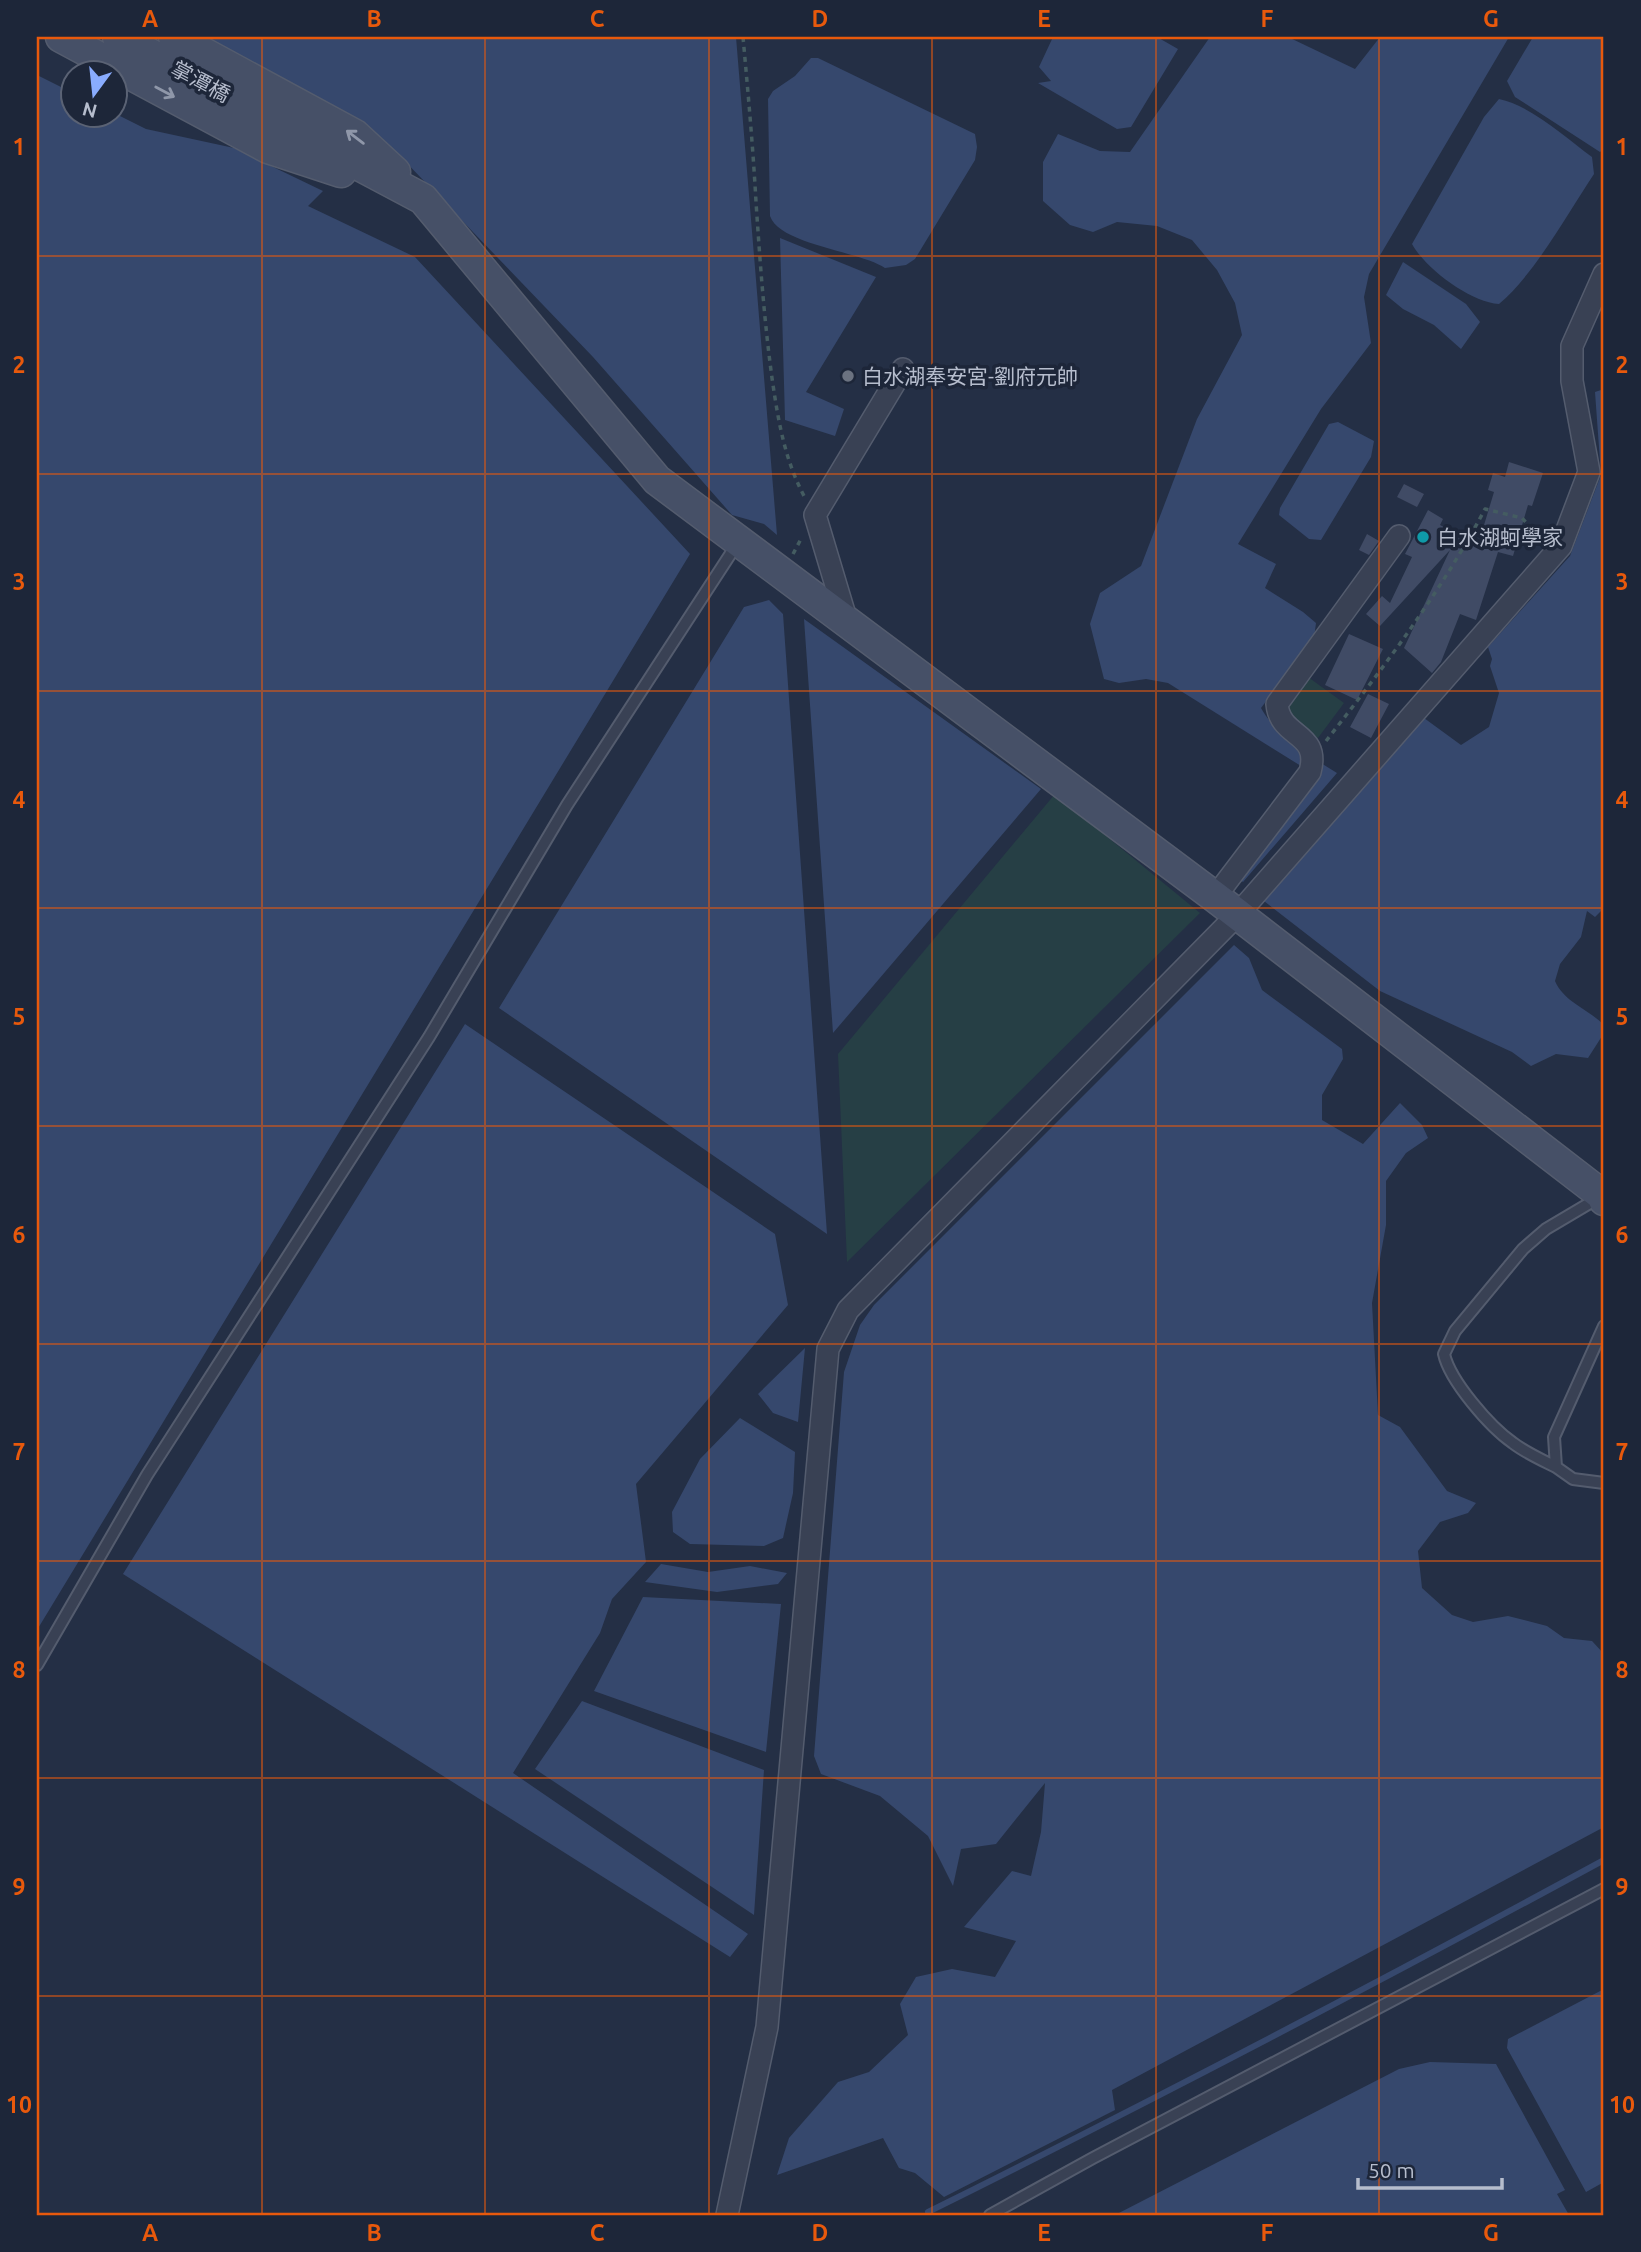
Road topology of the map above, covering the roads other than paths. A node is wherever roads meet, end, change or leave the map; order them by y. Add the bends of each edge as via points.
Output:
1 (61, 37) edge
2 (118, 37) edge
3 (173, 37) edge
4 (423, 199) junction
5 (1604, 274) edge
6 (903, 369) dead end
7 (1399, 536) dead end
8 (738, 542) junction
9 (847, 622) junction
10 (1226, 905) junction
11 (1603, 1198) edge
12 (1604, 1326) edge
13 (1556, 1467) junction
14 (1604, 1483) edge
15 (37, 1665) edge
16 (1604, 1889) edge
17 (727, 2215) edge
18 (990, 2215) edge

1 -> 4 street via 268,148
2 - 4 street, 掌潭橋
4 -> 3 street via 355,135
4 - 8 street via 657,480
5 - 10 street via 1572,346 1572,381 1589,472 1561,546
6 - 9 street via 815,515
7 - 10 street via 1277,704 1287,726 1311,747 1312,764
8 - 9 street
8 - 15 lane via 567,805 429,1037 146,1475
9 - 10 street
10 - 11 street
10 - 17 street via 848,1310 828,1349 767,2027
11 - 13 lane via 1546,1229 1523,1249 1455,1331 1444,1354 1453,1378 1497,1430
12 - 13 lane via 1554,1437
13 - 14 lane via 1573,1479
16 - 18 lane

